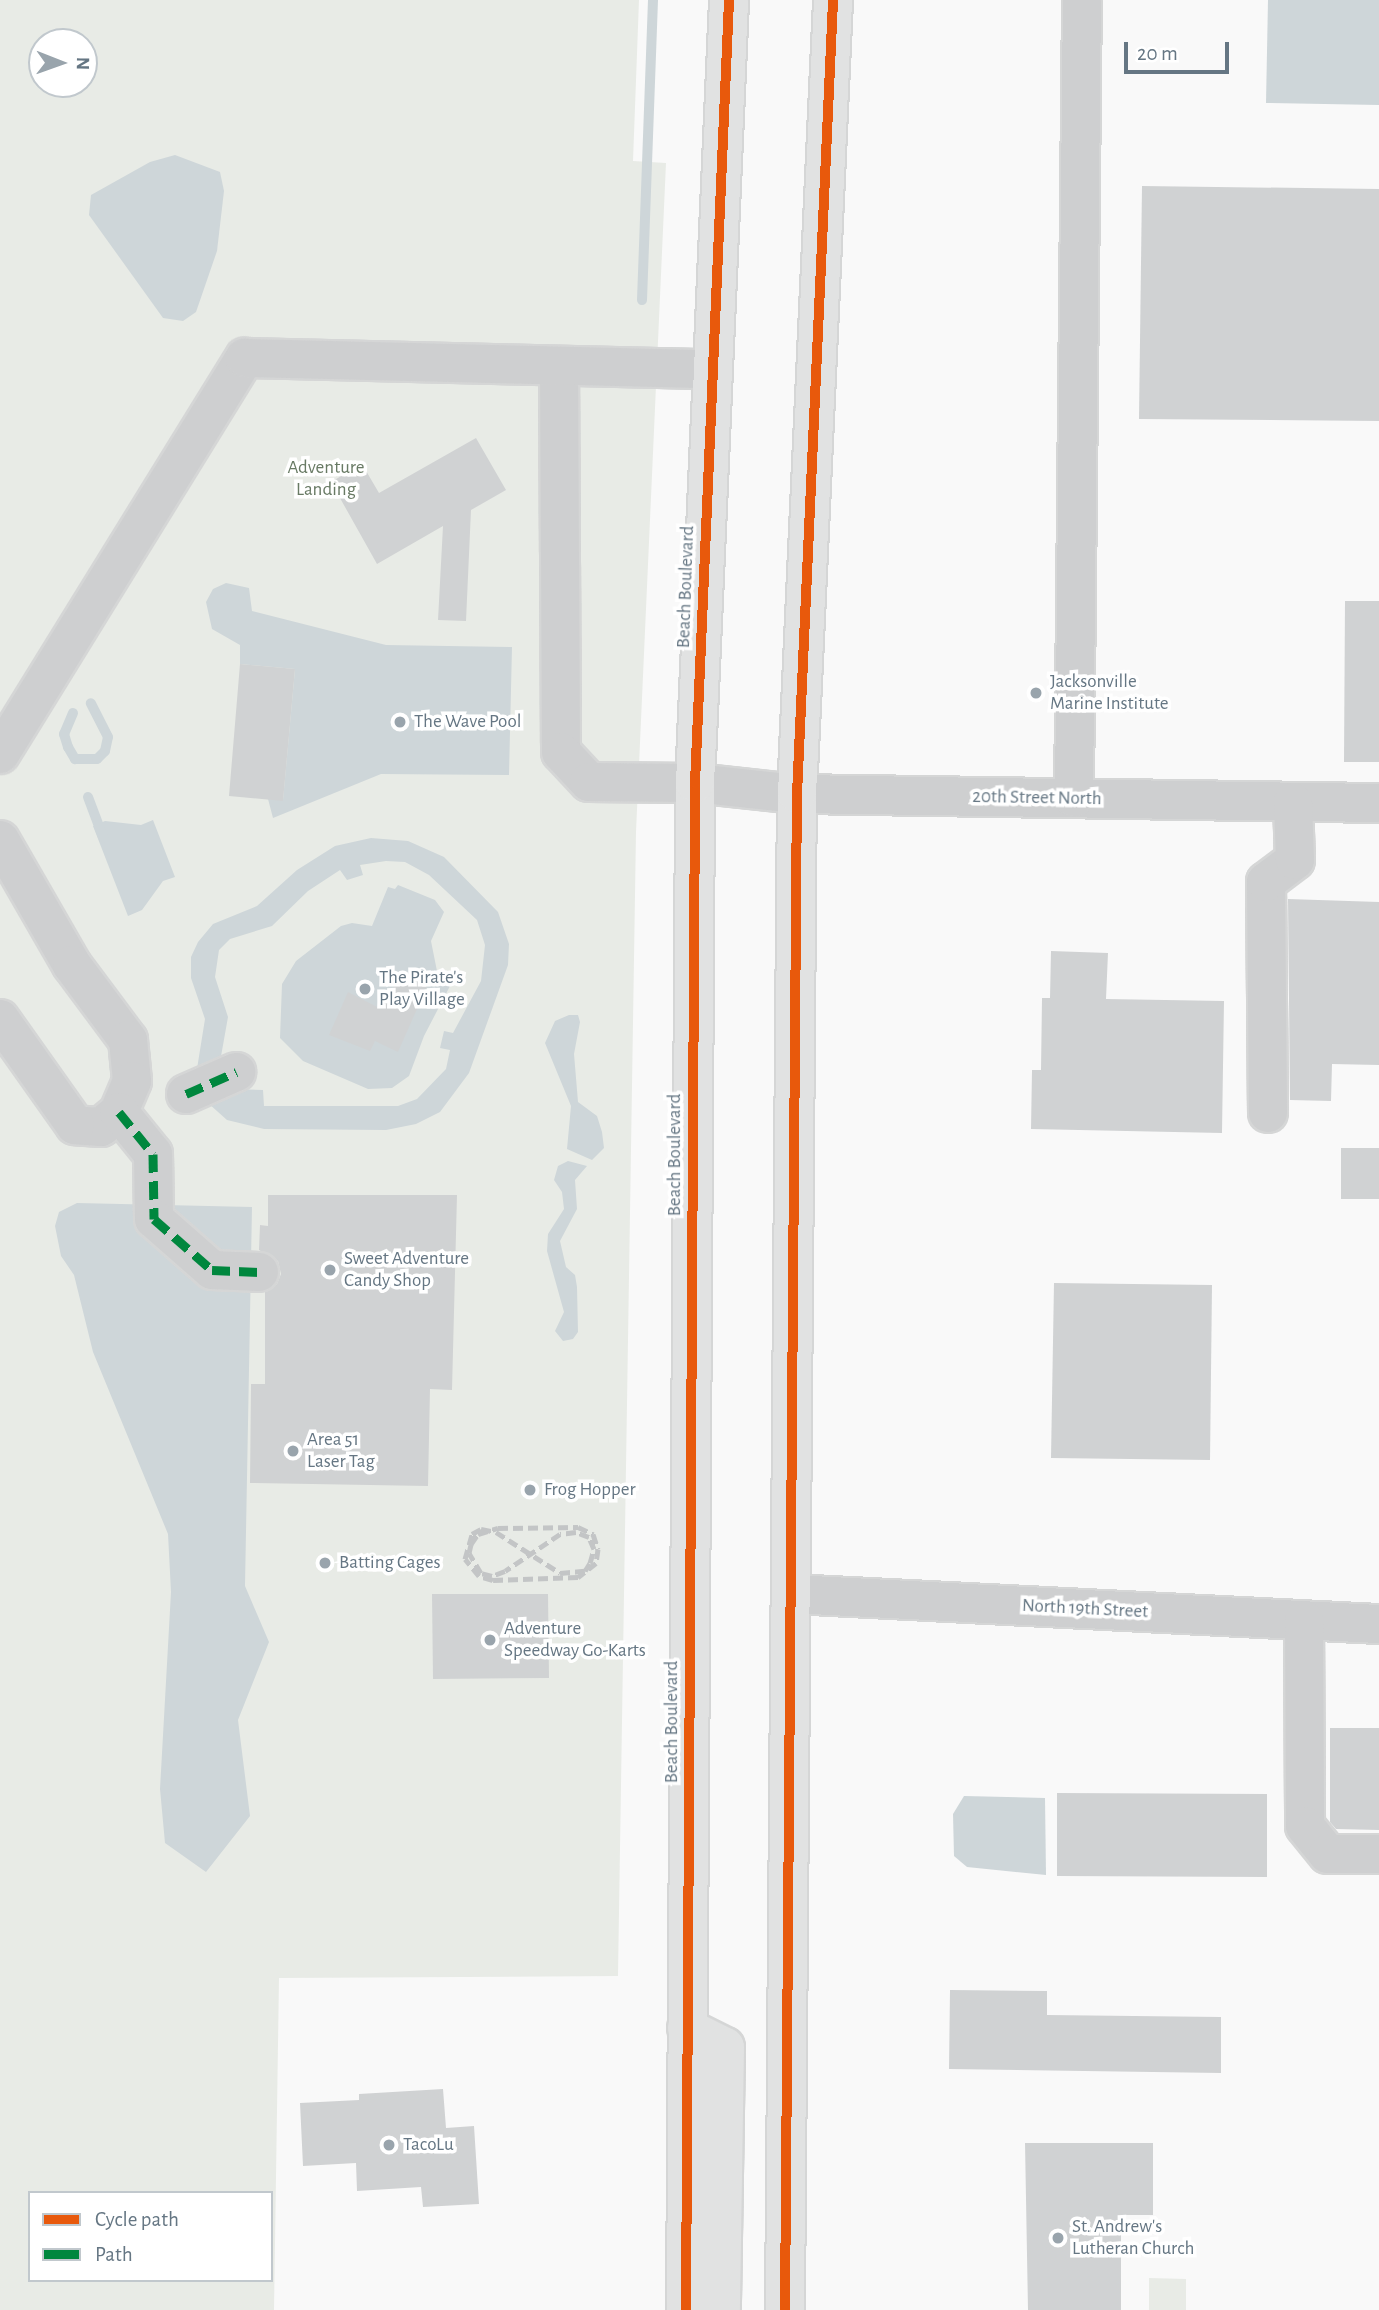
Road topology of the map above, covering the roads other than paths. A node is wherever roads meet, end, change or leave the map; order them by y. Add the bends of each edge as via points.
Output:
1 (729, 0) edge
2 (833, 0) edge
3 (1082, 0) edge
4 (559, 366) junction
5 (711, 369) junction
6 (0, 754) edge
7 (695, 783) junction
8 (797, 794) junction
9 (1074, 798) junction
10 (1293, 802) junction
11 (1379, 803) edge
12 (0, 840) edge
13 (0, 1019) edge
14 (236, 1072) dead end
15 (187, 1094) dead end
16 (120, 1112) junction
17 (1268, 1113) dead end
18 (259, 1272) dead end
19 (792, 1594) junction
20 (1304, 1620) junction
21 (1379, 1624) edge
22 (1379, 1854) edge
23 (687, 2028) junction
24 (686, 2310) edge
25 (721, 2310) edge
26 (785, 2310) edge

1 - 5 highway, Beach Boulevard
2 - 8 highway
3 - 9 street
4 - 5 street
4 - 6 street via 245,358
4 - 7 street, 20th Street North via 561,752 589,782
5 - 7 highway, Beach Boulevard
7 - 8 street, 20th Street North
7 - 23 highway, Beach Boulevard
8 - 9 street, 20th Street North
8 - 19 highway
9 - 10 street, 20th Street North
10 - 11 street, 20th Street North
10 - 17 street via 1295,859 1266,882
12 - 16 street via 72,965 128,1040 132,1081
13 - 16 street via 75,1125 101,1126
14 - 15 street
16 - 18 street via 153,1154 154,1219 212,1270
19 - 20 street, North 19th Street
19 - 26 highway
20 - 21 street, North 19th Street
20 - 22 street via 1305,1826 1328,1854
23 - 24 highway, Beach Boulevard
23 - 25 highway via 725,2047

